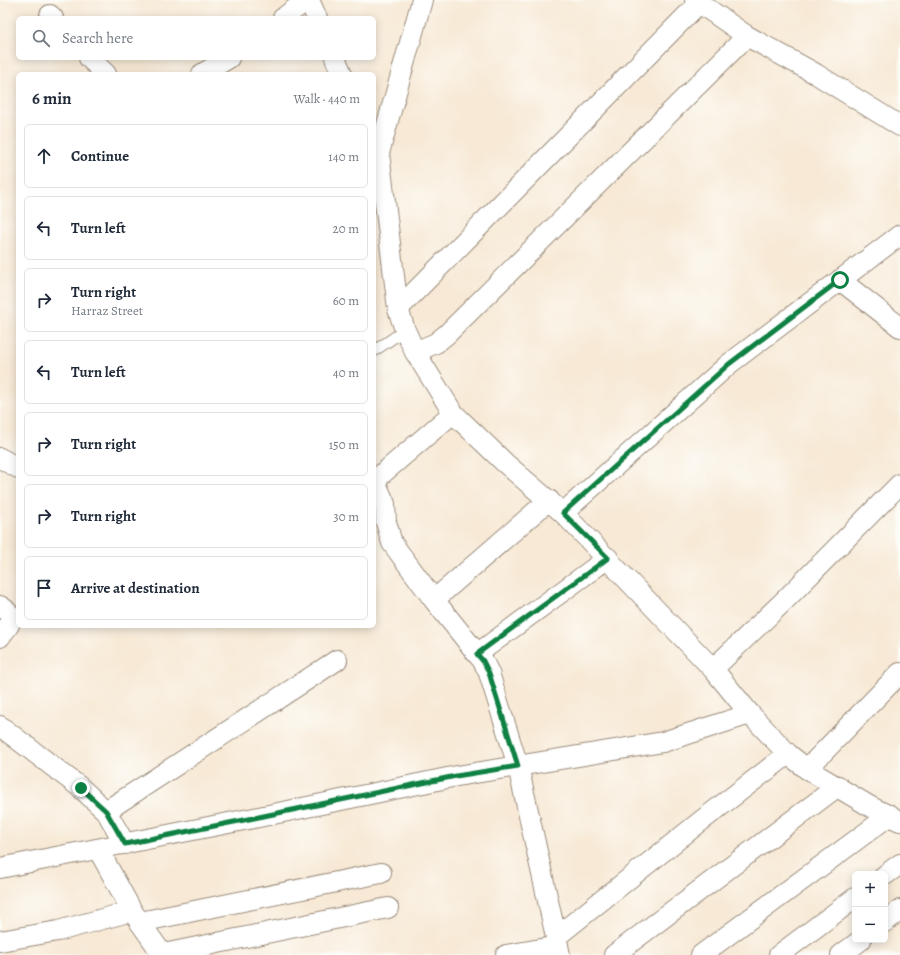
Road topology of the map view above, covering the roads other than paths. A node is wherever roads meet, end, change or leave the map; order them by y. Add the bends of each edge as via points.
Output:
1 (308, 0) edge
2 (422, 0) edge
3 (697, 1) edge
4 (286, 16) edge
5 (316, 16) edge
6 (747, 36) junction
7 (91, 60) edge
8 (226, 60) edge
9 (336, 60) edge
10 (104, 72) edge
11 (205, 72) edge
12 (341, 72) edge
13 (900, 126) edge
14 (377, 148) edge
15 (900, 235) edge
16 (840, 280) junction
17 (398, 309) junction
18 (900, 327) edge
19 (405, 330) junction
20 (376, 350) edge
21 (415, 352) junction
22 (453, 414) junction
23 (376, 479) edge
24 (376, 482) edge
25 (900, 484) edge
26 (556, 506) junction
27 (608, 558) junction
28 (434, 600) junction
29 (0, 606) edge
30 (0, 638) edge
31 (477, 654) junction
32 (337, 660) dead end
33 (713, 669) junction
34 (900, 673) edge
35 (750, 714) junction
36 (0, 726) edge
37 (788, 754) junction
38 (518, 766) junction
39 (807, 769) junction
40 (838, 786) junction
41 (106, 811) junction
42 (895, 818) edge
43 (125, 844) junction
44 (98, 849) junction
45 (900, 864) edge
46 (0, 868) edge
47 (381, 873) dead end
48 (888, 873) edge
49 (852, 900) edge
50 (388, 908) dead end
51 (900, 910) edge
52 (136, 916) junction
53 (888, 920) edge
54 (0, 941) edge
55 (857, 943) edge
56 (558, 946) edge
57 (162, 955) edge
58 (506, 955) edge
59 (614, 955) edge
60 (701, 955) edge
61 (779, 955) edge
62 (841, 955) edge

1 - 4 street
1 - 5 street
2 - 14 street
3 - 6 street
3 - 17 street
6 - 13 street via 816,74
6 - 21 street via 447,334 436,343
7 - 10 street
8 - 11 street
9 - 12 street
14 - 17 street
15 - 16 street
16 - 18 street
16 - 26 street via 729,364
17 - 19 street
19 - 20 lane
19 - 21 street
21 - 22 street
22 - 23 street
22 - 26 street
24 - 28 street via 385,504 386,522 392,543
25 - 33 street via 786,600
26 - 27 street
26 - 28 street
27 - 31 street
27 - 33 street
28 - 31 street
29 - 30 street via 11,616 9,625
31 - 38 street via 489,673
32 - 41 street
33 - 35 street
34 - 39 street
35 - 37 street
35 - 38 street via 663,742
36 - 41 street via 81,788
37 - 39 street
37 - 56 street via 701,821
38 - 43 street via 456,776
38 - 56 street
39 - 40 street
40 - 42 street via 871,807
40 - 59 street
41 - 43 street
42 - 60 street
43 - 44 street
44 - 46 street
44 - 52 street
45 - 48 street
47 - 52 street
49 - 61 street
50 - 57 street
51 - 53 street
52 - 54 street
52 - 57 street
55 - 62 street
56 - 58 street

